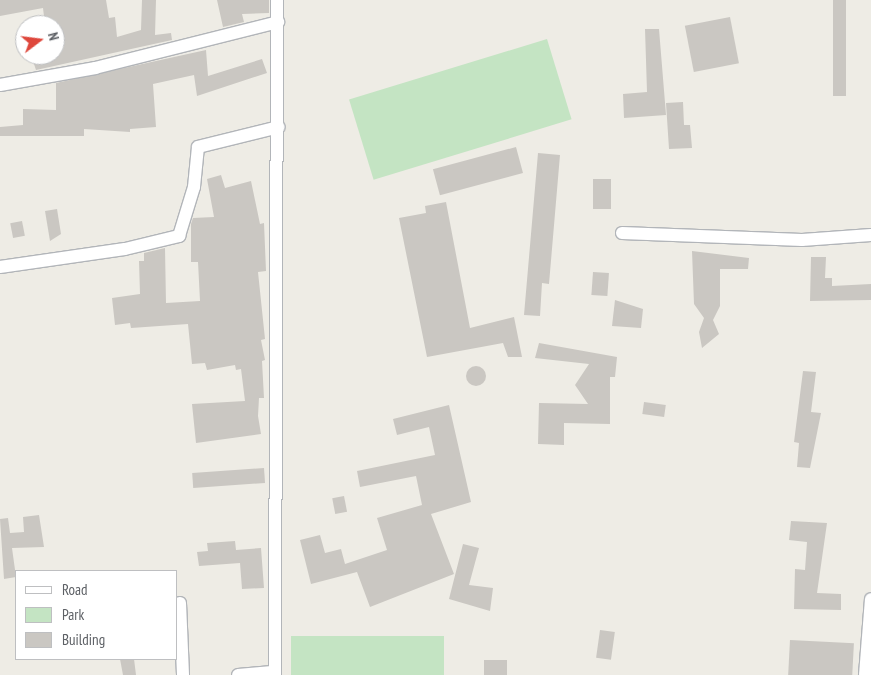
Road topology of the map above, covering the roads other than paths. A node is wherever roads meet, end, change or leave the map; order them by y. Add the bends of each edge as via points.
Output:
1 (278, 0) edge
2 (278, 22) junction
3 (0, 85) edge
4 (279, 127) junction
5 (622, 233) dead end
6 (871, 235) edge
7 (0, 267) edge
8 (871, 599) edge
9 (180, 603) dead end
10 (274, 673) edge
11 (183, 675) edge
12 (238, 675) edge
13 (865, 675) edge

1 - 2 street
2 - 3 street via 95,68
2 - 4 street
4 - 7 street via 198,146 194,187 179,236 125,249
4 - 10 street
5 - 6 street via 802,240
8 - 13 street
9 - 11 street
10 - 12 street

